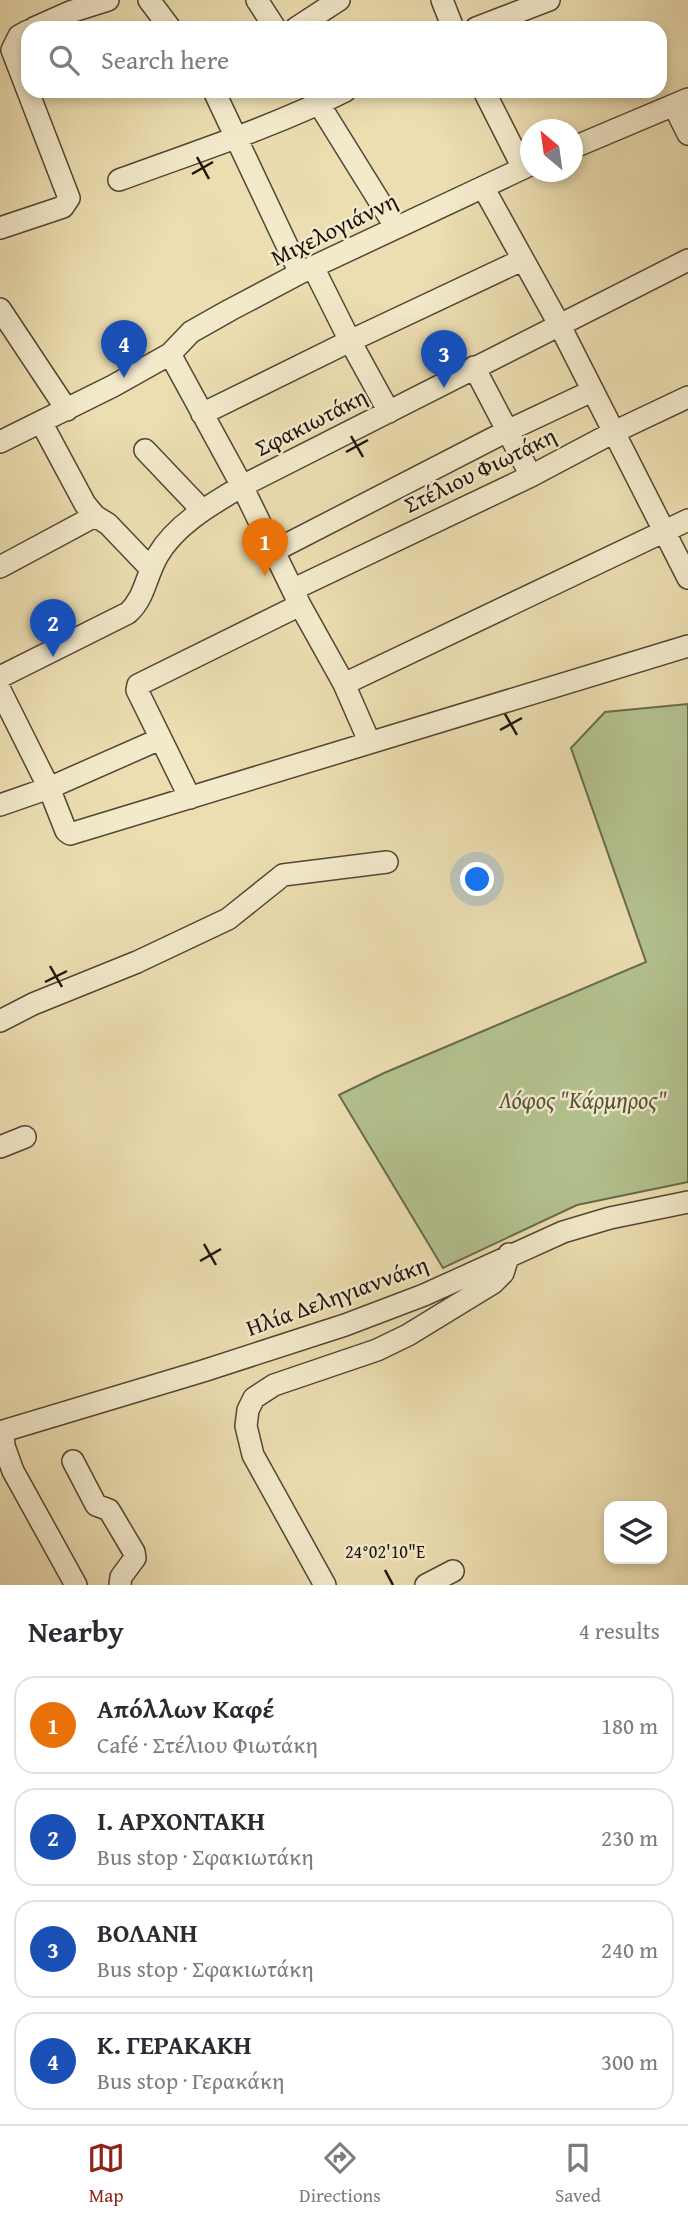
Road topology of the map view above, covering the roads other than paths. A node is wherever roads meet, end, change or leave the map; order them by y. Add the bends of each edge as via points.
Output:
1 (108, 0) edge
2 (149, 0) edge
3 (257, 0) edge
4 (339, 0) edge
5 (442, 0) edge
6 (549, 0) edge
7 (50, 21) edge
8 (165, 21) edge
9 (270, 21) edge
10 (307, 21) edge
11 (450, 21) edge
12 (494, 21) edge
13 (21, 35) edge
14 (21, 73) edge
15 (31, 98) edge
16 (218, 98) edge
17 (331, 98) edge
18 (488, 98) edge
19 (681, 103) edge
20 (319, 104) junction
21 (688, 134) edge
22 (237, 136) junction
23 (583, 143) edge
24 (520, 155) edge
25 (520, 169) edge
26 (119, 180) dead end
27 (483, 187) junction
28 (0, 228) edge
29 (396, 228) junction
30 (522, 260) junction
31 (688, 260) edge
32 (307, 270) junction
33 (0, 309) edge
34 (560, 326) junction
35 (350, 341) junction
36 (170, 354) junction
37 (474, 367) junction
38 (593, 391) junction
39 (688, 397) edge
40 (67, 410) junction
41 (389, 412) junction
42 (202, 414) junction
43 (41, 422) junction
44 (507, 431) junction
45 (614, 432) junction
46 (0, 442) edge
47 (145, 450) dead end
48 (531, 476) junction
49 (242, 486) junction
50 (202, 510) junction
51 (95, 516) junction
52 (688, 520) edge
53 (664, 533) junction
54 (274, 551) junction
55 (0, 567) edge
56 (150, 569) junction
57 (688, 578) edge
58 (297, 597) junction
59 (688, 646) edge
60 (0, 677) edge
61 (344, 684) junction
62 (0, 691) edge
63 (160, 739) junction
64 (369, 741) junction
65 (49, 788) junction
66 (190, 798) junction
67 (0, 805) edge
68 (387, 862) dead end
69 (0, 1021) edge
70 (24, 1137) dead end
71 (0, 1147) edge
72 (688, 1202) edge
73 (509, 1254) junction
74 (1, 1431) edge
75 (73, 1461) dead end
76 (453, 1571) dead end
77 (76, 1585) edge
78 (120, 1585) edge
79 (325, 1585) edge
80 (425, 1585) edge

1 - 7 street
2 - 8 street
3 - 9 street
4 - 10 street
5 - 11 street
6 - 12 street
13 - 14 street via 12,50
15 - 28 street via 68,201 63,208
16 - 22 street
17 - 20 street
18 - 24 street
19 - 21 street
19 - 23 street
20 - 22 street
20 - 29 street
22 - 26 street
22 - 32 street
25 - 27 street, Μιχελογιάννη
27 - 29 street, Μιχελογιάννη
27 - 30 street
29 - 32 street, Μιχελογιάννη
30 - 34 street
30 - 35 street
31 - 34 street, Σφακιωτάκη
32 - 35 street
32 - 36 street, Μιχελογιάννη via 191,332
33 - 40 street
34 - 37 street, Σφακιωτάκη
34 - 38 street
35 - 41 street
35 - 42 street
36 - 40 street, Μιχελογιάννη
36 - 42 street
37 - 41 street, Σφακιωτάκη
37 - 44 street
38 - 44 street
38 - 45 street
39 - 45 street, Στέλιου Φιωτάκη
40 - 43 street, Μιχελογιάννη
41 - 49 street, Σφακιωτάκη
42 - 49 street
43 - 46 street, Μιχελογιάννη
43 - 51 street
44 - 48 street
44 - 54 street
45 - 48 street, Στέλιου Φιωτάκη
45 - 53 street
47 - 50 street
48 - 58 street, Στέλιου Φιωτάκη
49 - 50 street, Σφακιωτάκη
49 - 54 street
50 - 56 street, Σφακιωτάκη via 170,539
51 - 55 street
51 - 56 street
52 - 53 street
53 - 57 street
53 - 61 street
54 - 58 street
56 - 60 street, Σφακιωτάκη via 136,606 128,613
58 - 61 street
58 - 63 street, Στέλιου Φιωτάκη via 138,685
59 - 64 street
61 - 64 street
62 - 65 street
63 - 65 street
63 - 66 street
64 - 66 street
65 - 66 street via 70,834
65 - 67 street
68 - 69 street via 283,875 228,919
70 - 71 street
72 - 73 street, Ηλία Δεληγιαννάκη via 610,1218
73 - 74 street, Ηλία Δεληγιαννάκη via 424,1295 345,1325
73 - 79 street via 503,1273 493,1283 408,1335 352,1360 274,1385 254,1398 246,1426 253,1455
74 - 77 street via 13,1471
75 - 78 street via 96,1505 109,1510 134,1552
76 - 80 street

